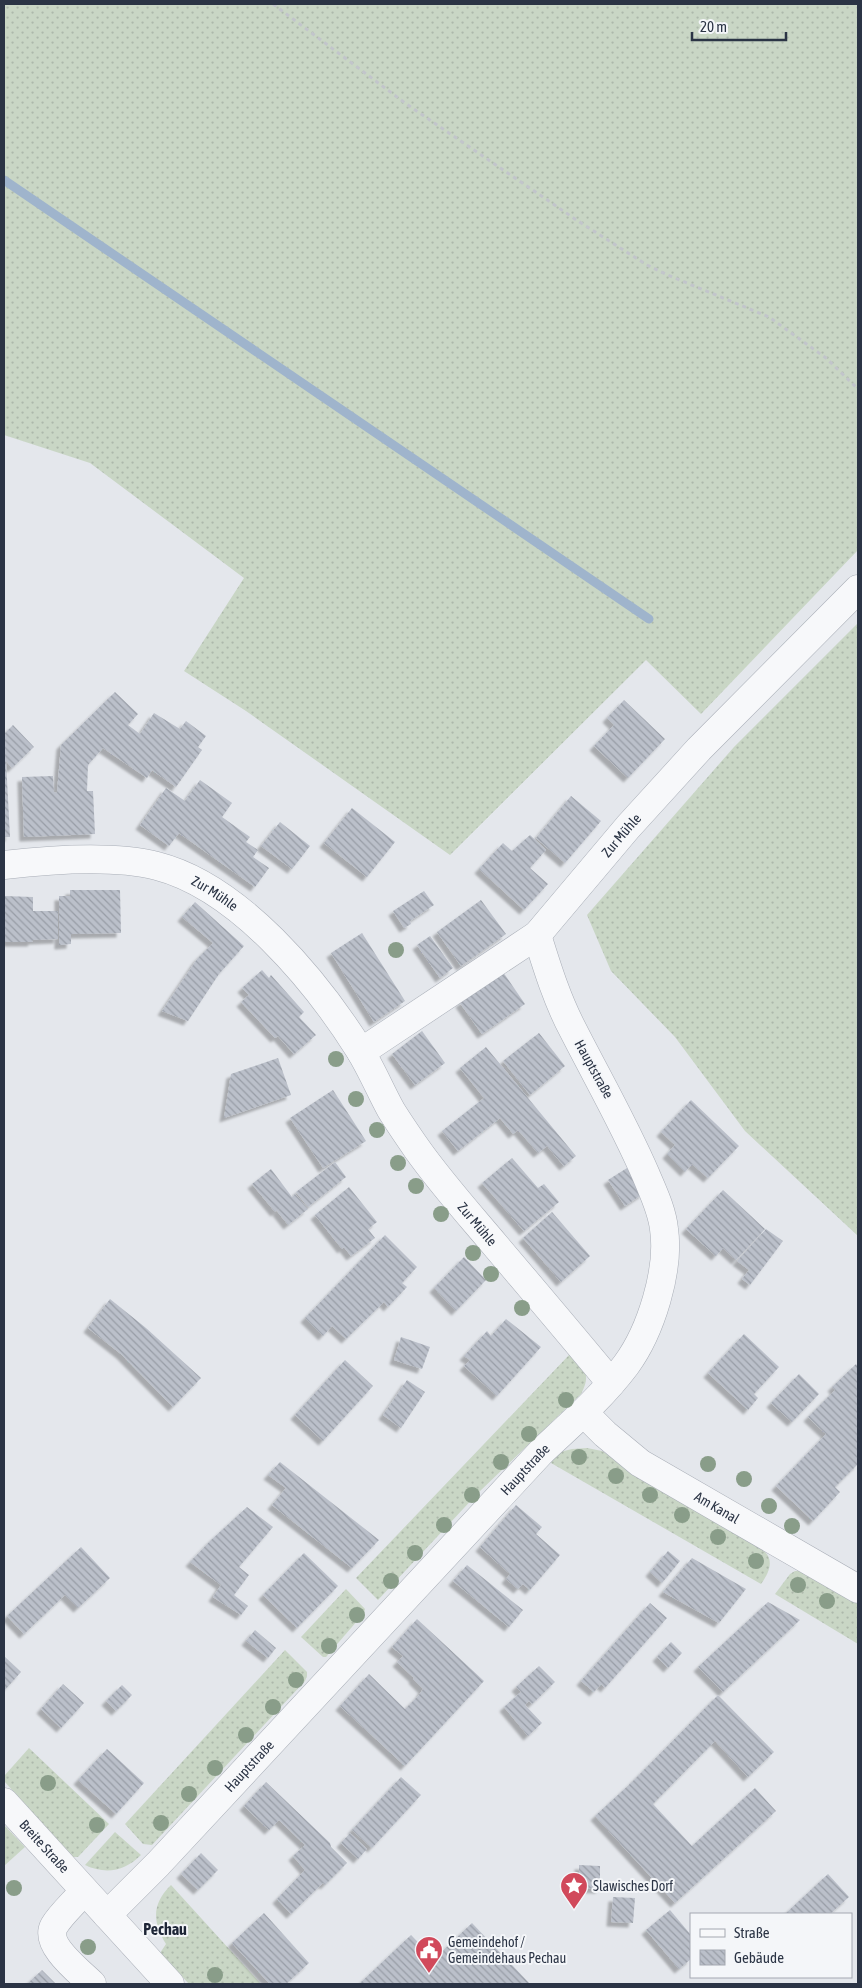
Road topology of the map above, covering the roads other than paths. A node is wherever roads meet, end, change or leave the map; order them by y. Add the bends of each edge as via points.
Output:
1 (858, 589) edge
2 (4, 865) edge
3 (537, 934) junction
4 (361, 1052) junction
5 (611, 1383) junction
6 (584, 1413) junction
7 (858, 1589) edge
8 (4, 1802) edge
9 (84, 1891) junction
10 (107, 1916) junction
11 (163, 1982) edge
12 (92, 1984) edge

1 - 3 street, Zur Mühle via 699,749
2 - 4 street, Zur Mühle via 75,860 138,862 187,876 240,912 283,950 322,995
3 - 4 street, Zur Mühle
3 - 5 street, Hauptstraße via 561,1006 625,1127 652,1192 666,1241 658,1294 650,1319 634,1353
4 - 5 street, Zur Mühle via 392,1112 418,1150
5 - 6 street, Hauptstraße
6 - 7 street, Am Kanal via 640,1463
6 - 10 street, Hauptstraße via 542,1451
8 - 9 street, Breite Straße
9 - 10 street, Breite Straße
9 - 12 street via 54,1926 52,1937 60,1952
10 - 11 street, Breite Straße

